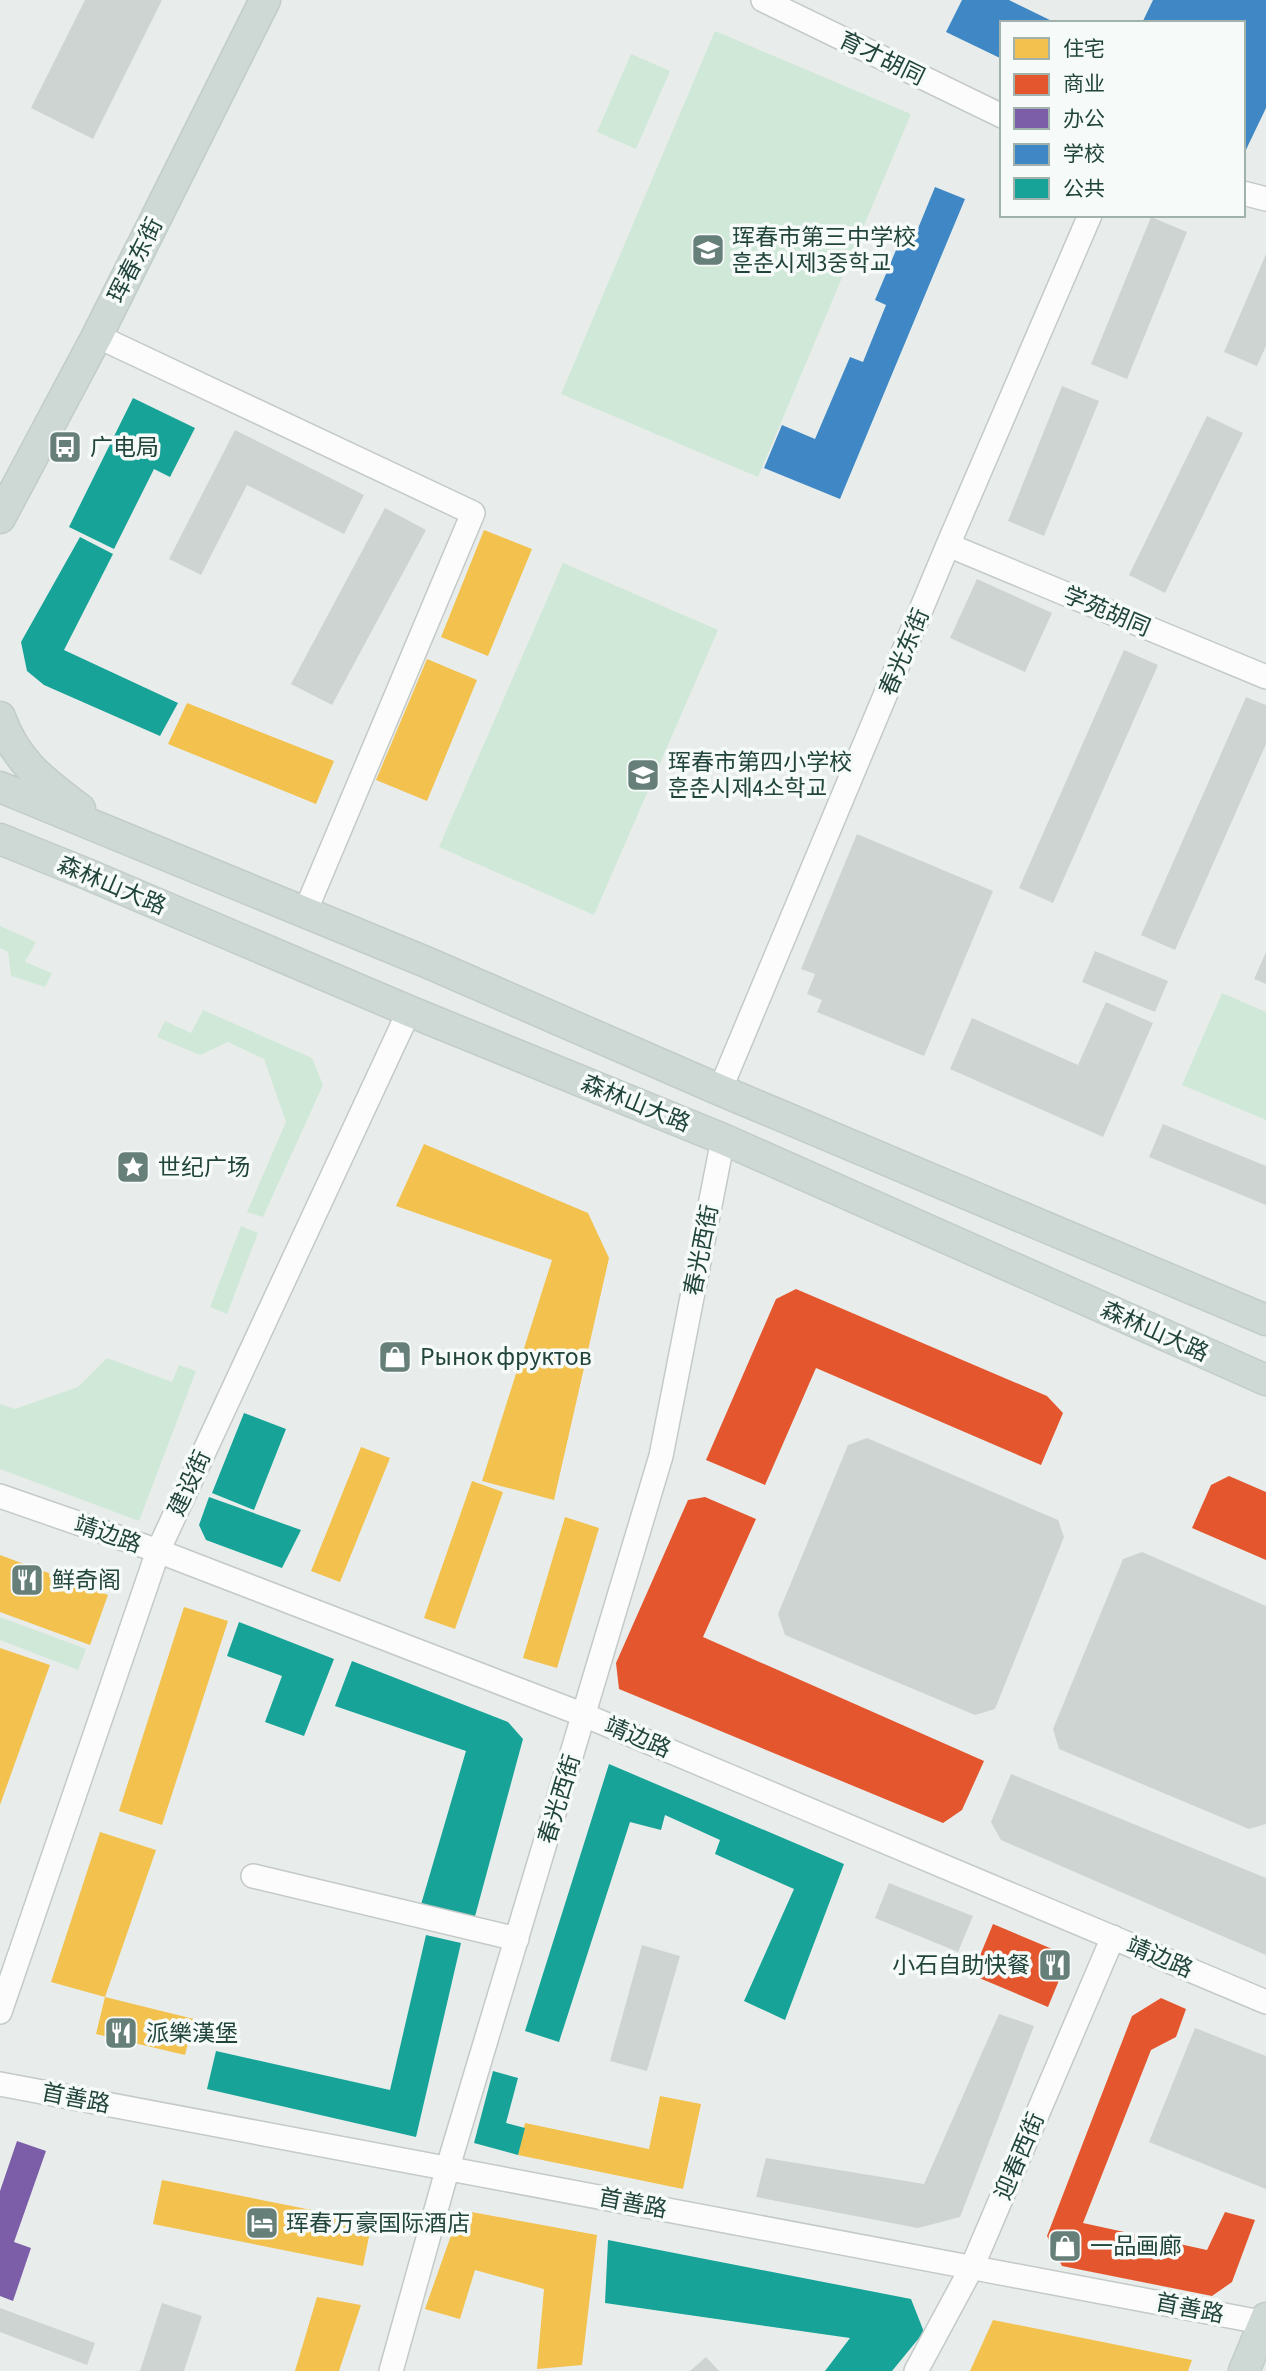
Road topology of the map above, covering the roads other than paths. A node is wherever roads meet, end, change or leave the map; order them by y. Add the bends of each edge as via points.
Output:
1 (265, 0) edge
2 (763, 0) edge
3 (1000, 115) edge
4 (1245, 194) edge
5 (1266, 199) edge
6 (1089, 217) edge
7 (97, 336) junction
8 (0, 519) edge
9 (948, 545) junction
10 (1266, 677) edge
11 (0, 717) edge
12 (0, 787) edge
13 (110, 833) junction
14 (0, 839) edge
15 (0, 856) edge
16 (87, 874) junction
17 (305, 912) junction
18 (409, 1011) junction
19 (720, 1090) junction
20 (723, 1139) junction
21 (1266, 1320) edge
22 (1266, 1380) edge
23 (0, 1496) edge
24 (158, 1551) junction
25 (584, 1715) junction
26 (253, 1876) dead end
27 (1113, 1937) junction
28 (517, 1939) junction
29 (1266, 2001) edge
30 (0, 2012) edge
31 (0, 2084) edge
32 (448, 2168) junction
33 (972, 2267) junction
34 (1265, 2321) edge
35 (391, 2371) edge
36 (916, 2371) edge
37 (1244, 2371) edge

1 - 7 main road, 珲春东街
2 - 3 street, 育才胡同
4 - 5 street
6 - 9 street, 春光东街
7 - 8 main road, 珲春东街
7 - 17 street via 473,513
9 - 10 street, 学苑胡同
9 - 19 street, 春光东街
11 - 13 main road via 7,736 33,773
12 - 13 main road, 森林山大路
13 - 17 main road, 森林山大路
14 - 16 main road, 森林山大路
15 - 16 main road
16 - 18 main road, 森林山大路
17 - 19 main road, 森林山大路
18 - 20 main road, 森林山大路
18 - 24 street, 建设街
19 - 21 main road, 森林山大路
20 - 22 main road, 森林山大路
20 - 25 street, 春光西街 via 661,1456
23 - 24 street, 靖边路
24 - 25 street, 靖边路
24 - 30 street, 建设街
25 - 27 street, 靖边路
25 - 28 street, 春光西街
26 - 28 street
27 - 29 street, 靖边路
27 - 33 street, 迎春西街
28 - 32 street, 春光西街
31 - 32 street, 首善路
32 - 33 street, 首善路
32 - 35 street, 春光西街
33 - 34 street, 首善路
33 - 36 street, 迎春西街
34 - 37 main road

